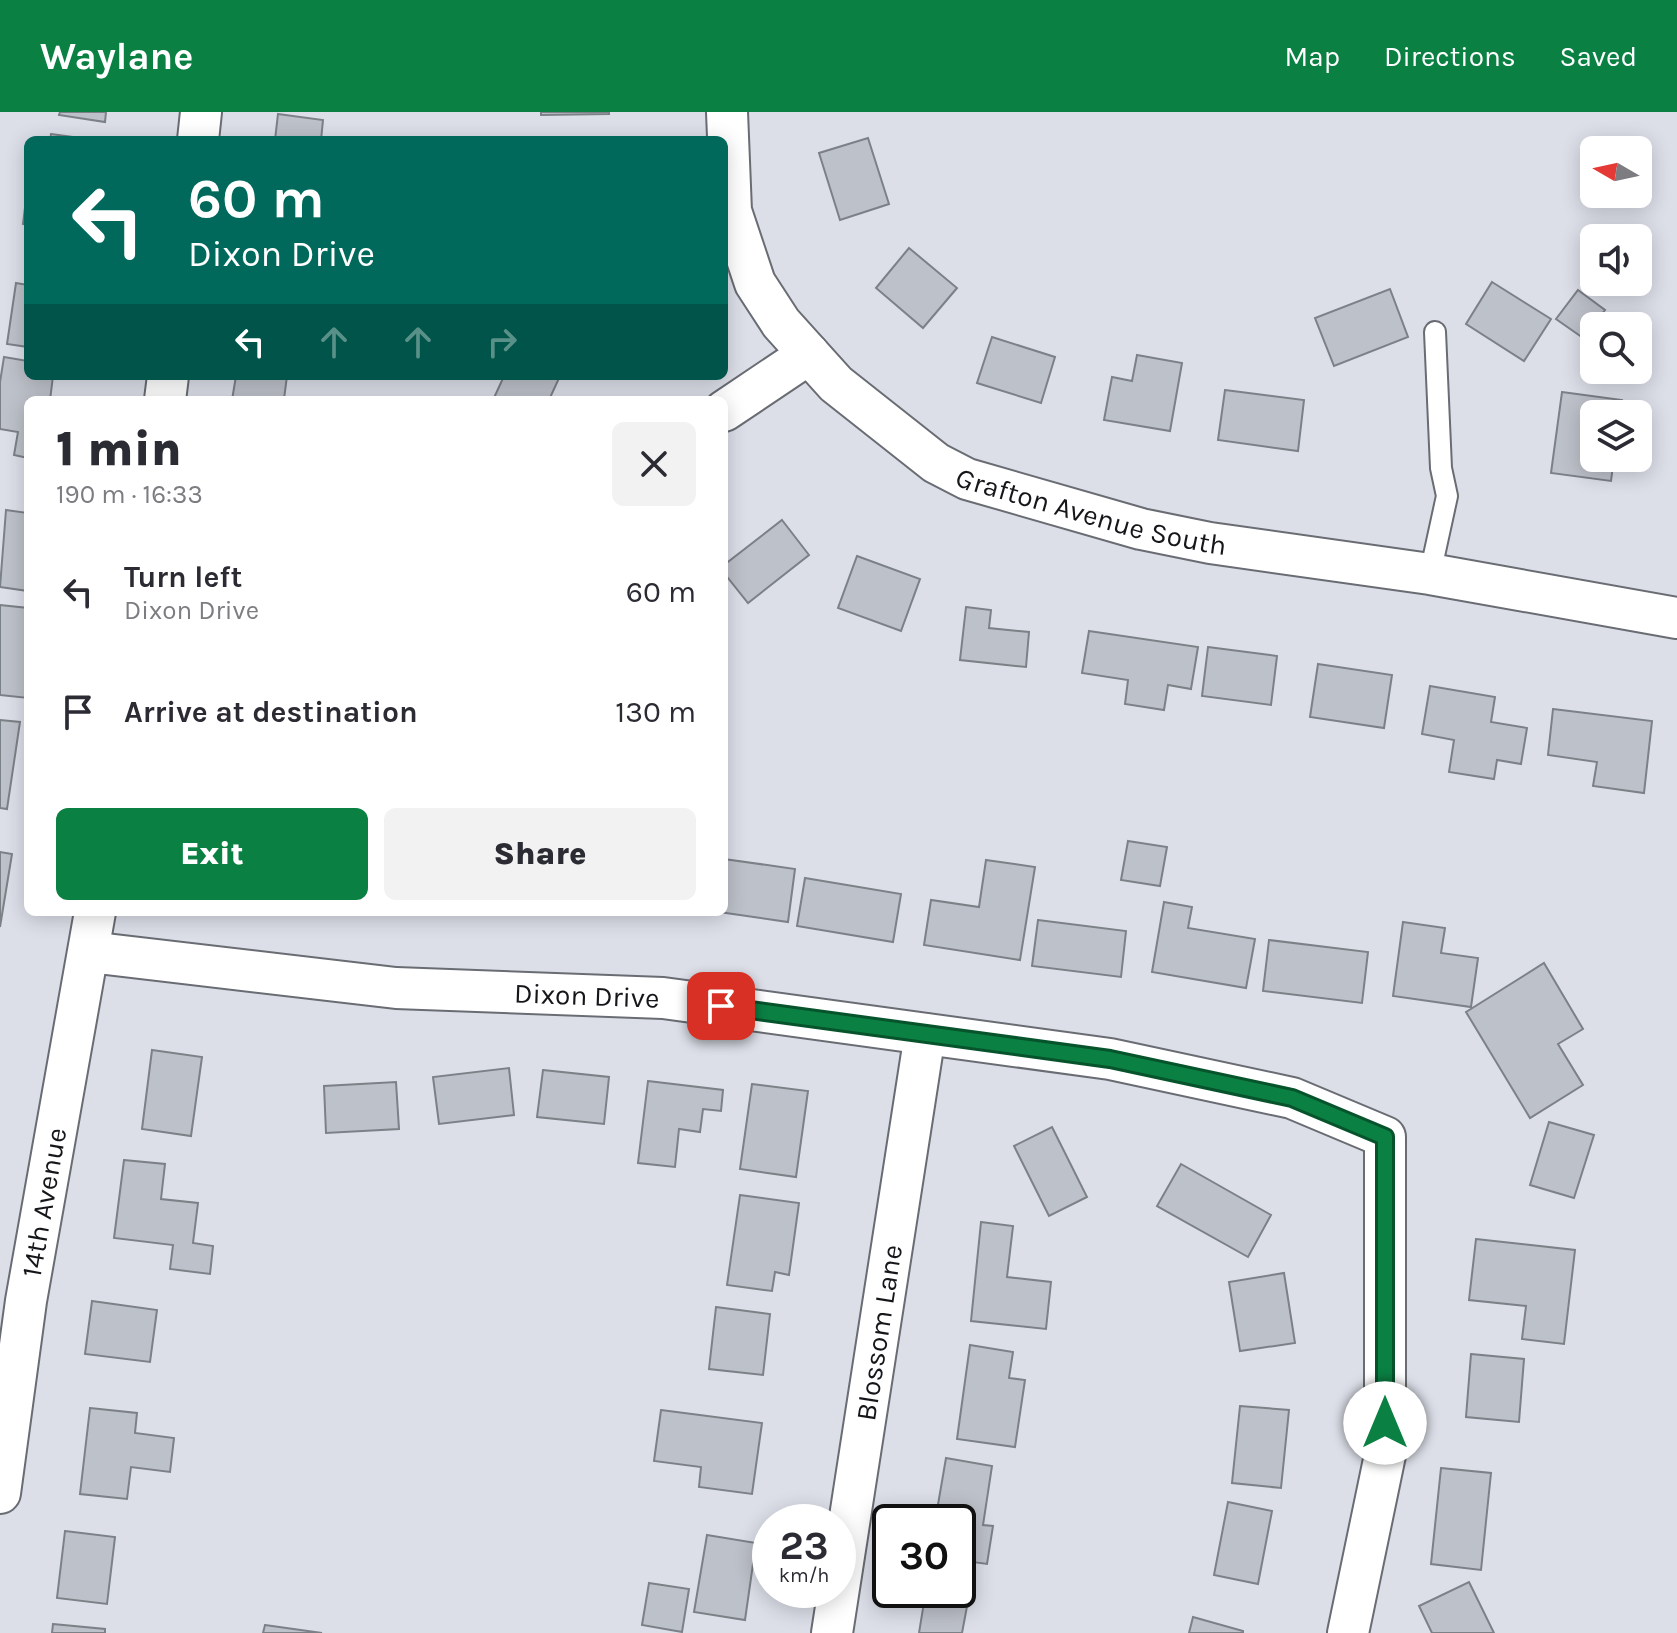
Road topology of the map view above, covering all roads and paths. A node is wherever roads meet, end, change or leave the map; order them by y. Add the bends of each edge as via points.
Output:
1 (201, 112) edge
2 (727, 112) edge
3 (198, 136) edge
4 (728, 136) edge
5 (728, 137) edge
6 (1435, 332) dead end
7 (809, 354) junction
8 (728, 408) edge
9 (1430, 574) junction
10 (1677, 618) edge
11 (94, 916) edge
12 (89, 952) junction
13 (925, 1034) junction
14 (13, 1298) edge
15 (0, 1493) edge
16 (832, 1633) edge
17 (1348, 1633) edge

1 - 3 street
2 - 4 street, Grafton Avenue South
5 - 7 street, Grafton Avenue South via 731,211 755,283
6 - 9 lane via 1447,496
7 - 8 street
7 - 9 street, Grafton Avenue South via 836,384 936,463 967,479 1141,529
9 - 10 street, Grafton Avenue South
11 - 12 street, 14th Avenue
12 - 13 street, Dixon Drive via 396,988 663,998
12 - 14 street, 14th Avenue
13 - 16 street, Blossom Lane
13 - 17 street, Dixon Drive via 1110,1059 1292,1098 1385,1137 1385,1455
14 - 15 street, 14th Avenue

